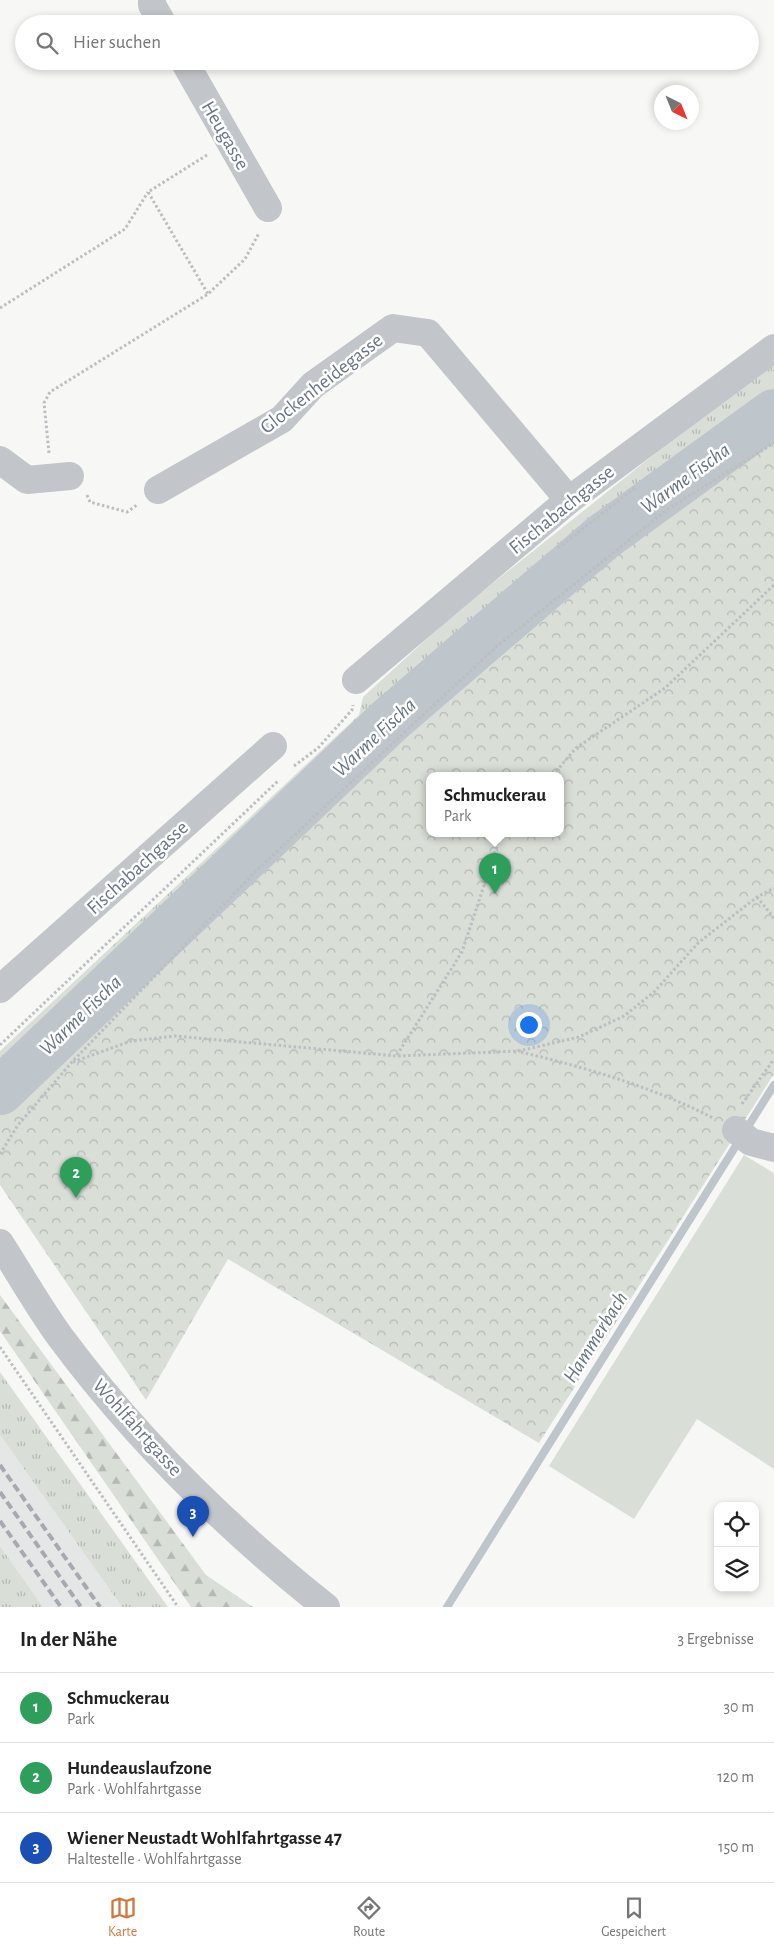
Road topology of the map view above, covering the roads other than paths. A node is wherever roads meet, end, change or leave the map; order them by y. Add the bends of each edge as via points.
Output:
1 (152, 0) edge
2 (158, 15) edge
3 (189, 70) edge
4 (268, 208) road end
5 (774, 348) edge
6 (0, 460) edge
7 (61, 477) road end
8 (158, 490) road end
9 (569, 500) junction
10 (356, 680) road end
11 (273, 746) dead end
12 (0, 989) edge
13 (0, 1242) edge
14 (326, 1607) edge

1 - 2 street
3 - 4 street, Heugasse
5 - 9 street, Fischabachgasse
6 - 7 street via 27,480
8 - 9 street, Glockenheidegasse via 282,419 313,385 393,328 428,333
9 - 10 street, Fischabachgasse
11 - 12 street, Fischabachgasse
13 - 14 street, Wohlfahrtgasse via 61,1338 135,1428 218,1513

